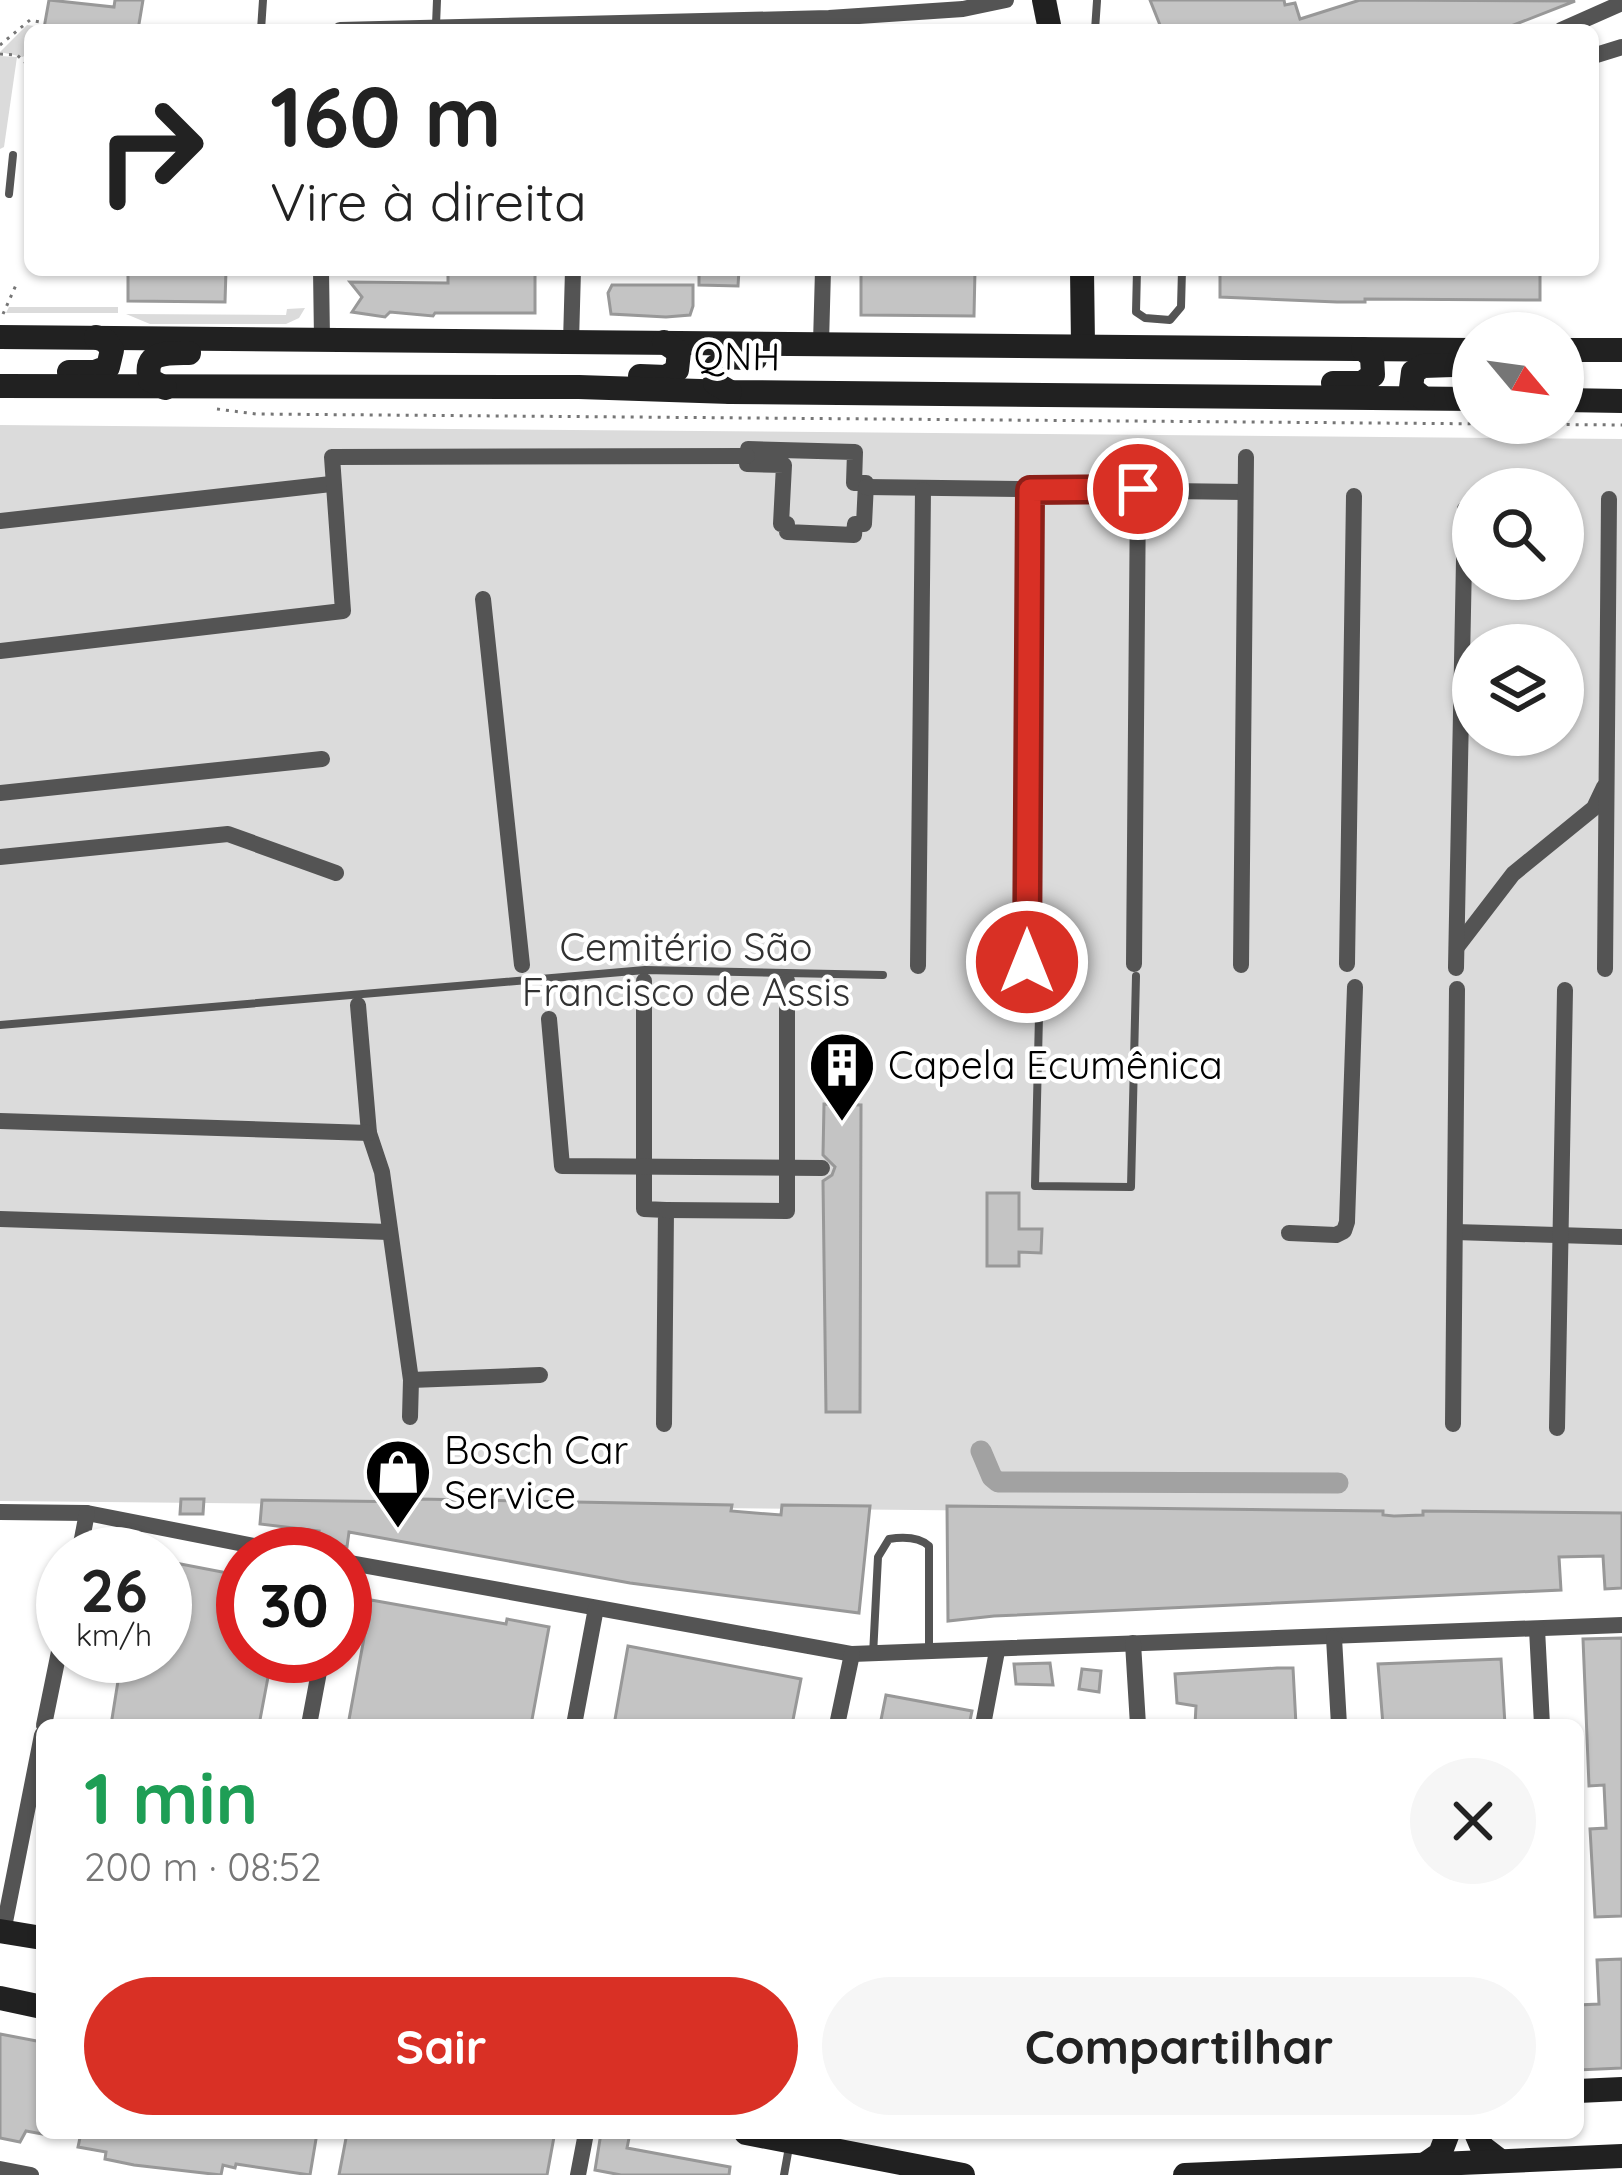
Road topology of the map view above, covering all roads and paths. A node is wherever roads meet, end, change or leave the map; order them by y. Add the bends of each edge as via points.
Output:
1 (1006, 0) edge
2 (1622, 3) edge
3 (45, 23) dead end
4 (25, 24) edge
5 (829, 24) edge
6 (1575, 24) edge
7 (24, 25) edge
8 (0, 45) edge
9 (14, 155) dead end
10 (9, 194) dead end
11 (321, 276) edge
12 (573, 276) edge
13 (823, 276) edge
14 (1082, 276) edge
15 (1137, 276) edge
16 (1182, 276) edge
17 (16, 285) dead end
18 (1, 326) edge
19 (96, 337) junction
20 (242, 339) junction
21 (322, 339) junction
22 (572, 342) junction
23 (664, 342) junction
24 (821, 343) junction
25 (1083, 345) junction
26 (1363, 349) junction
27 (1452, 350) edge
28 (1584, 350) edge
29 (1622, 350) edge
30 (1452, 366) edge
31 (4, 387) edge
32 (579, 387) junction
33 (165, 388) junction
34 (730, 392) junction
35 (1267, 398) junction
36 (1424, 398) junction
37 (1452, 399) edge
38 (1584, 400) edge
39 (1622, 400) edge
40 (216, 409) dead end
41 (1622, 425) edge
42 (747, 456) junction
43 (1246, 457) dead end
44 (331, 484) junction
45 (866, 487) junction
46 (1138, 489) junction
47 (922, 490) junction
48 (1030, 490) junction
49 (1245, 492) junction
50 (1354, 496) dead end
51 (1609, 499) dead end
52 (0, 521) edge
53 (482, 599) dead end
54 (1463, 600) edge
55 (0, 651) edge
56 (322, 759) dead end
57 (1607, 779) junction
58 (0, 794) edge
59 (0, 857) edge
60 (336, 873) dead end
61 (1456, 948) junction
62 (1347, 964) dead end
63 (522, 965) dead end
64 (1241, 965) dead end
65 (918, 966) dead end
66 (1034, 967) joint
67 (1456, 968) dead end
68 (1135, 970) joint
69 (1605, 970) dead end
70 (883, 975) dead end
71 (644, 981) dead end
72 (788, 981) dead end
73 (1355, 988) dead end
74 (1457, 989) dead end
75 (1565, 990) dead end
76 (358, 1005) dead end
77 (549, 1019) dead end
78 (0, 1025) edge
79 (0, 1121) edge
80 (369, 1133) junction
81 (646, 1167) junction
82 (787, 1168) junction
83 (822, 1168) dead end
84 (666, 1210) junction
85 (0, 1219) edge
86 (389, 1232) junction
87 (1455, 1232) junction
88 (1288, 1233) dead end
89 (1562, 1235) junction
90 (1622, 1237) edge
91 (539, 1375) dead end
92 (411, 1380) junction
93 (410, 1417) dead end
94 (664, 1424) dead end
95 (1453, 1424) dead end
96 (1557, 1428) dead end
97 (0, 1513) edge
98 (87, 1513) junction
99 (84, 1527) edge
100 (216, 1538) edge
101 (372, 1567) edge
102 (596, 1608) junction
103 (1622, 1625) edge
104 (1537, 1629) junction
105 (1334, 1638) junction
106 (1133, 1643) junction
107 (997, 1651) junction
108 (929, 1653) junction
109 (852, 1654) junction
110 (873, 1655) junction
111 (53, 1683) edge
112 (317, 1683) edge
113 (45, 1719) edge
114 (310, 1719) edge
115 (575, 1719) edge
116 (838, 1719) edge
117 (984, 1719) edge
118 (1138, 1719) edge
119 (1339, 1719) edge
120 (1542, 1719) edge
121 (36, 1764) edge
122 (2, 1931) edge
123 (36, 1937) edge
124 (0, 1998) edge
125 (36, 2005) edge
126 (1622, 2089) edge
127 (1584, 2091) edge
128 (585, 2139) edge
129 (785, 2139) edge
130 (790, 2139) edge
131 (827, 2139) edge
132 (1446, 2139) edge
133 (1479, 2139) edge
134 (844, 2151) junction
135 (1622, 2156) edge
136 (1499, 2160) junction
137 (1424, 2165) junction
138 (0, 2169) edge
139 (1333, 2170) edge
140 (31, 2175) edge
141 (578, 2175) edge
142 (784, 2175) edge
143 (963, 2175) edge
144 (1185, 2175) edge

1 - 5 street
2 - 6 street
3 - 4 path
7 - 8 path
9 - 10 lane
11 - 21 street
12 - 22 street
13 - 24 street
14 - 25 street
15 - 16 lane via 1136,312 1169,320 1181,307
17 - 18 path
18 - 19 street, QNH
19 - 20 street, QNH
19 - 31 street via 112,350 108,367
20 - 21 street, QNH
20 - 33 street via 201,354 157,355 148,374
21 - 22 street, QNH
22 - 23 street, QNH
23 - 24 street, QNH
23 - 32 street via 679,352 672,374
24 - 25 street, QNH
24 - 34 street via 769,359 725,358 713,377
25 - 26 street, QNH
26 - 27 street, QNH
26 - 35 street via 1375,363 1368,380 1319,382
28 - 29 street
30 - 36 street via 1417,368 1411,388
31 - 33 street, QNH
32 - 33 street, QNH
32 - 34 street, QNH
34 - 35 street, QNH
35 - 36 street, QNH
36 - 37 street, QNH
38 - 39 street
40 - 41 path
42 - 44 street via 332,458
42 - 45 street via 748,448 855,452 854,483
42 - 45 street via 747,464 784,465 787,532 854,535 855,524 865,524
43 - 49 street
44 - 52 street
44 - 55 street via 343,611
45 - 47 street
46 - 48 street
46 - 49 street
46 - 68 street
47 - 48 street
47 - 65 street
48 - 66 street
49 - 64 street
50 - 62 street
51 - 57 street
53 - 63 street
54 - 61 street
56 - 58 street
57 - 61 street via 1594,808 1513,874
57 - 69 street
59 - 60 street via 228,834
61 - 67 street
66 - 68 lane via 1035,1186 1131,1187
70 - 78 lane via 645,970
71 - 81 street
72 - 82 street
73 - 88 street via 1347,1222 1336,1235
74 - 87 street
75 - 89 street
76 - 80 street
77 - 81 street via 562,1166
79 - 80 street
80 - 86 street
81 - 82 street
81 - 84 street via 644,1209
82 - 83 street
82 - 84 street via 787,1211
84 - 94 street
85 - 86 street
86 - 92 street
87 - 89 street
87 - 95 street
89 - 90 street
89 - 96 street
91 - 92 street
92 - 93 street
97 - 98 street
98 - 99 street
98 - 100 street
101 - 102 street
102 - 109 street
102 - 115 street
103 - 104 street
104 - 105 street
104 - 120 street
105 - 106 street
105 - 119 street
106 - 107 street
106 - 118 street
107 - 108 street
107 - 117 street
108 - 110 street
108 - 110 lane via 929,1546 898,1538 878,1557
109 - 110 street
109 - 116 street
111 - 113 street
112 - 114 street
121 - 122 street
122 - 123 street
124 - 125 street
126 - 127 street
128 - 141 street
129 - 142 lane
130 - 134 street
131 - 134 street
132 - 137 street
133 - 136 street
134 - 143 street
135 - 136 street
136 - 137 street
137 - 139 street
138 - 140 street
139 - 144 street

